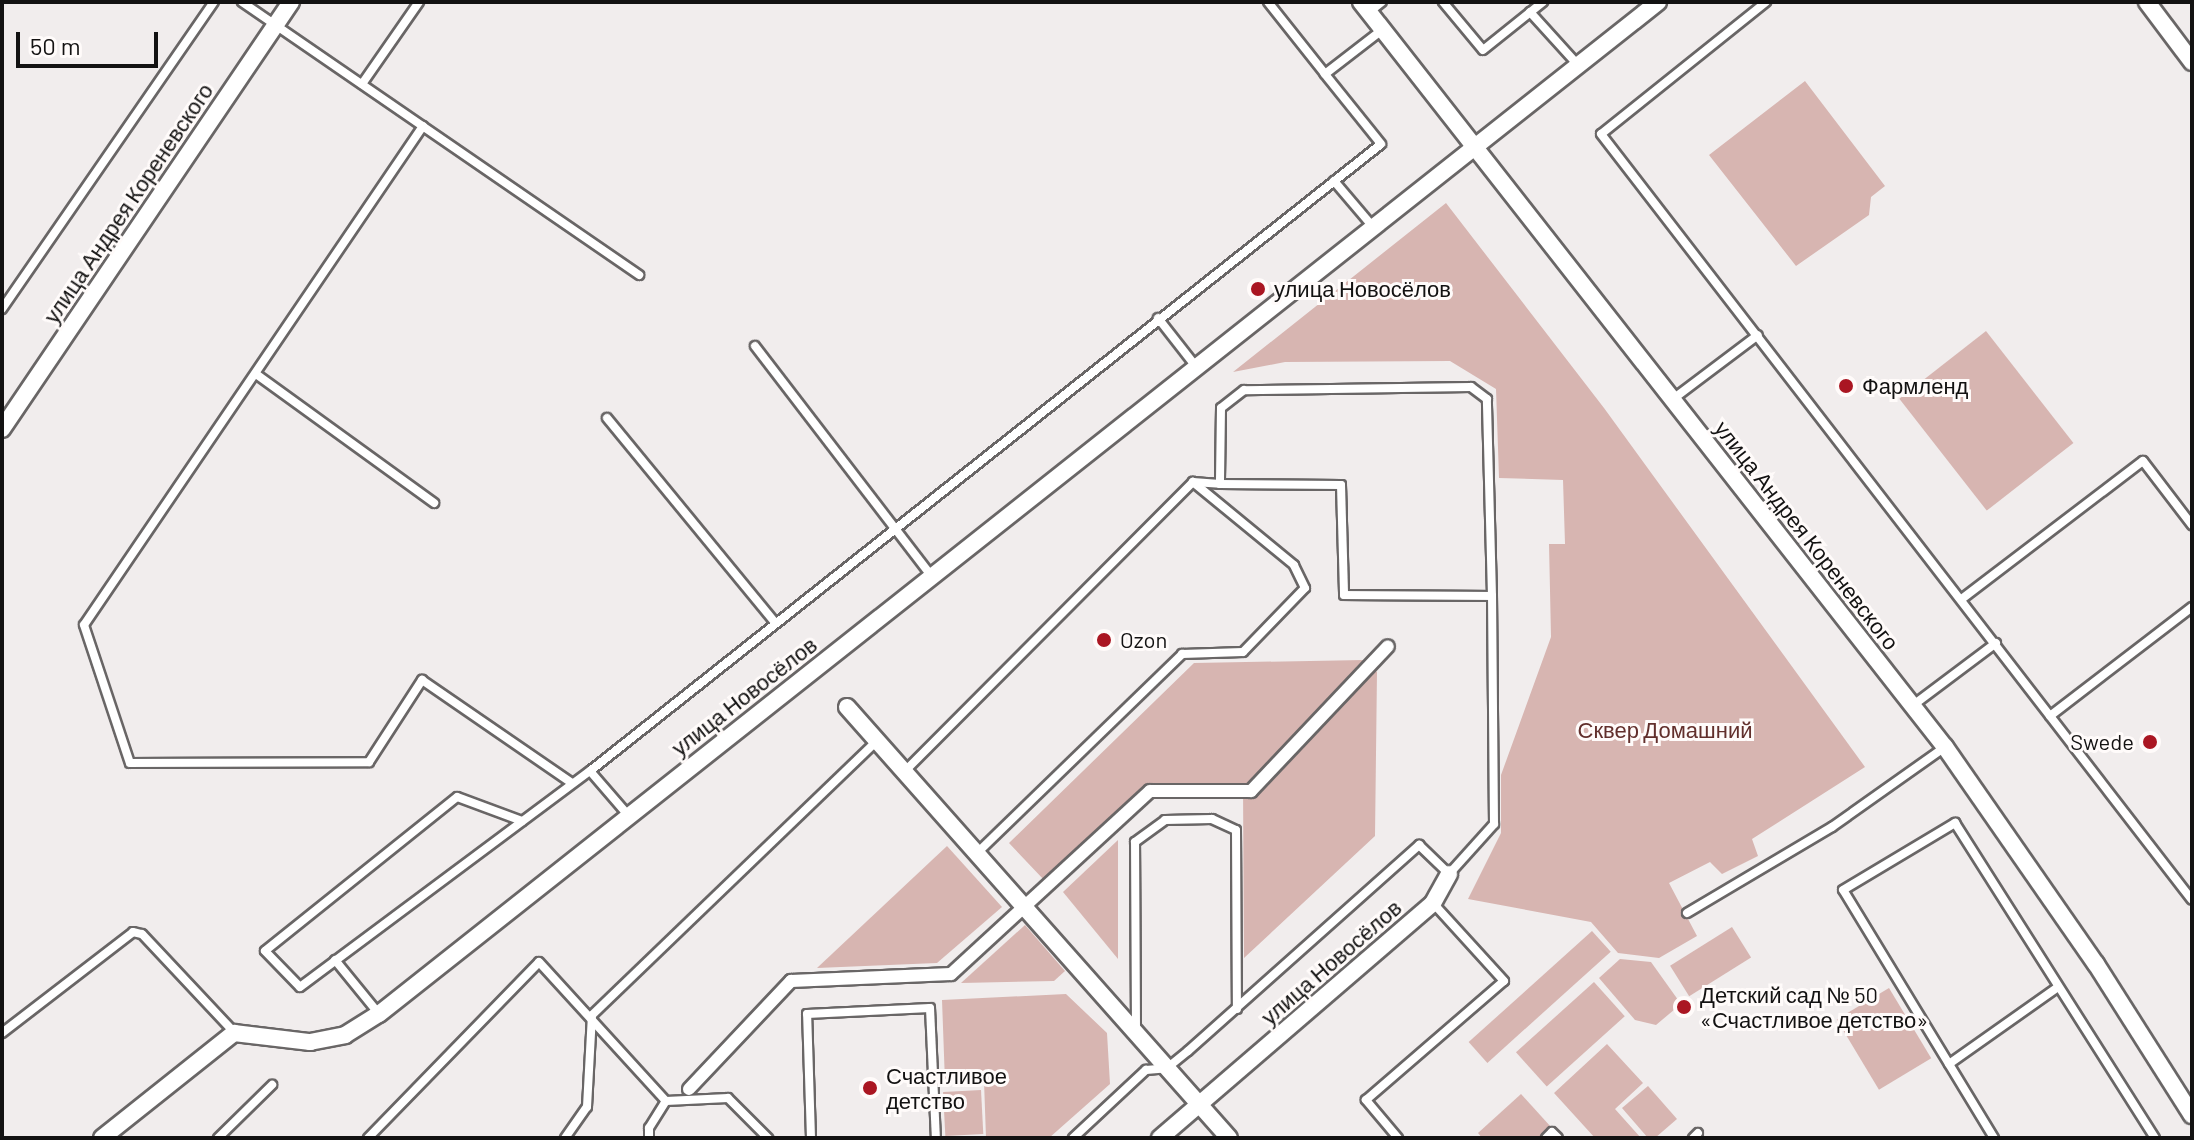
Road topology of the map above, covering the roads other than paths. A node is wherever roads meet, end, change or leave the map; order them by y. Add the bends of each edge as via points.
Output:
1 (214, 2) edge
2 (242, 2) edge
3 (291, 2) edge
4 (419, 2) edge
5 (1268, 2) edge
6 (1443, 2) edge
7 (1543, 2) edge
8 (1658, 2) edge
9 (1766, 2) edge
10 (2147, 2) edge
11 (1370, 6) edge
12 (1530, 12) junction
13 (275, 26) junction
14 (1382, 30) junction
15 (2192, 62) edge
16 (1578, 66) junction
17 (1325, 74) junction
18 (362, 84) junction
19 (423, 126) junction
20 (1476, 148) junction
21 (1334, 181) junction
22 (1374, 228) junction
23 (639, 275) dead end
24 (2, 309) edge
25 (1158, 318) junction
26 (1758, 335) junction
27 (755, 346) dead end
28 (1197, 368) junction
29 (256, 374) junction
30 (1673, 399) junction
31 (607, 418) dead end
32 (2, 429) edge
33 (1193, 482) junction
34 (1220, 484) junction
35 (434, 503) dead end
36 (2192, 525) edge
37 (894, 527) junction
38 (931, 575) junction
39 (1492, 596) junction
40 (1963, 598) junction
41 (2192, 607) edge
42 (774, 621) junction
43 (1996, 643) junction
44 (1388, 646) dead end
45 (1912, 706) junction
46 (847, 707) dead end
47 (2050, 716) junction
48 (877, 741) junction
49 (1945, 747) junction
50 (590, 771) junction
51 (905, 771) junction
52 (572, 783) junction
53 (628, 815) junction
54 (522, 821) junction
55 (977, 853) junction
56 (1449, 874) junction
57 (2192, 900) edge
58 (1433, 903) junction
59 (1025, 909) junction
60 (1687, 913) dead end
61 (335, 960) junction
62 (2058, 987) junction
63 (1237, 1009) junction
64 (379, 1014) junction
65 (592, 1015) junction
66 (2, 1033) edge
67 (234, 1033) junction
68 (1136, 1033) junction
69 (1949, 1064) junction
70 (1167, 1068) junction
71 (272, 1085) dead end
72 (689, 1089) dead end
73 (666, 1101) junction
74 (1199, 1104) junction
75 (2192, 1115) edge
76 (102, 1138) edge
77 (218, 1138) edge
78 (368, 1138) edge
79 (565, 1138) edge
80 (649, 1138) edge
81 (768, 1138) edge
82 (811, 1138) edge
83 (936, 1138) edge
84 (1073, 1138) edge
85 (1160, 1138) edge
86 (1229, 1138) edge
87 (1398, 1138) edge
88 (1546, 1138) edge
89 (1558, 1138) edge
90 (1994, 1138) edge
91 (2155, 1138) edge

1 - 24 lane
2 - 13 lane
3 - 13 street, улица Андрея Кореневского
4 - 18 lane
5 - 17 lane
6 - 12 lane via 1483,50
7 - 12 lane
8 - 16 street, улица Новосёлов
9 - 26 lane via 1601,134
10 - 15 street
11 - 14 street, улица Андрея Кореневского
12 - 16 lane
13 - 18 lane
13 - 32 street, улица Андрея Кореневского
14 - 17 lane
14 - 20 street, улица Андрея Кореневского
16 - 20 street, улица Новосёлов
17 - 21 lane via 1381,144
18 - 19 lane
19 - 23 lane
19 - 29 lane
20 - 22 street, улица Новосёлов
20 - 30 street, улица Андрея Кореневского
21 - 22 lane
21 - 25 lane
22 - 28 street, улица Новосёлов
25 - 28 lane
25 - 37 lane
26 - 30 lane
26 - 40 lane
27 - 37 lane
28 - 38 street, улица Новосёлов
29 - 35 lane
29 - 52 lane via 84,625 130,763 369,762 422,680
30 - 45 street, улица Андрея Кореневского
31 - 42 lane
33 - 34 lane
33 - 51 lane
33 - 55 lane via 1294,565 1305,588 1243,652 1182,654
34 - 39 lane via 1341,485 1344,595
34 - 39 lane via 1221,408 1244,390 1471,387 1487,399
36 - 40 lane via 2143,461
37 - 38 lane
37 - 42 lane
38 - 53 street, улица Новосёлов
39 - 56 lane via 1494,824
40 - 43 lane
41 - 47 lane
42 - 50 lane
43 - 45 lane
43 - 47 lane
44 - 59 street via 1251,791 1150,791
45 - 49 street, улица Андрея Кореневского
46 - 48 street
47 - 57 lane
48 - 51 street
48 - 65 lane
49 - 60 lane via 1832,827
49 - 75 street, улица Андрея Кореневского via 2096,964
50 - 52 lane
50 - 53 lane
51 - 55 street
52 - 54 lane
53 - 64 street, улица Новосёлов
54 - 61 lane
54 - 61 lane via 457,797 265,951 300,987
55 - 59 street
56 - 58 street, улица Новосёлов
56 - 63 lane via 1419,845
58 - 74 street, улица Новосёлов
58 - 87 lane via 1504,981 1366,1100
59 - 68 street
59 - 72 street via 951,974 791,981
61 - 64 lane
62 - 69 lane
62 - 69 lane via 1955,823 1843,890
62 - 91 lane
63 - 68 lane via 1236,830 1212,819 1165,820 1135,842
63 - 70 lane
64 - 67 street, улица Новосёлов via 345,1035 310,1042
65 - 73 lane
65 - 78 lane via 539,962
65 - 79 lane via 587,1107
66 - 67 lane via 133,932 142,934
67 - 76 street
68 - 70 street
69 - 90 lane
70 - 74 street
70 - 84 lane via 1146,1070
71 - 77 lane
73 - 80 lane via 649,1128
73 - 81 lane via 728,1098
74 - 85 street, улица Новосёлов
74 - 86 street
82 - 83 lane via 807,1014 930,1008
88 - 89 lane via 1552,1132

